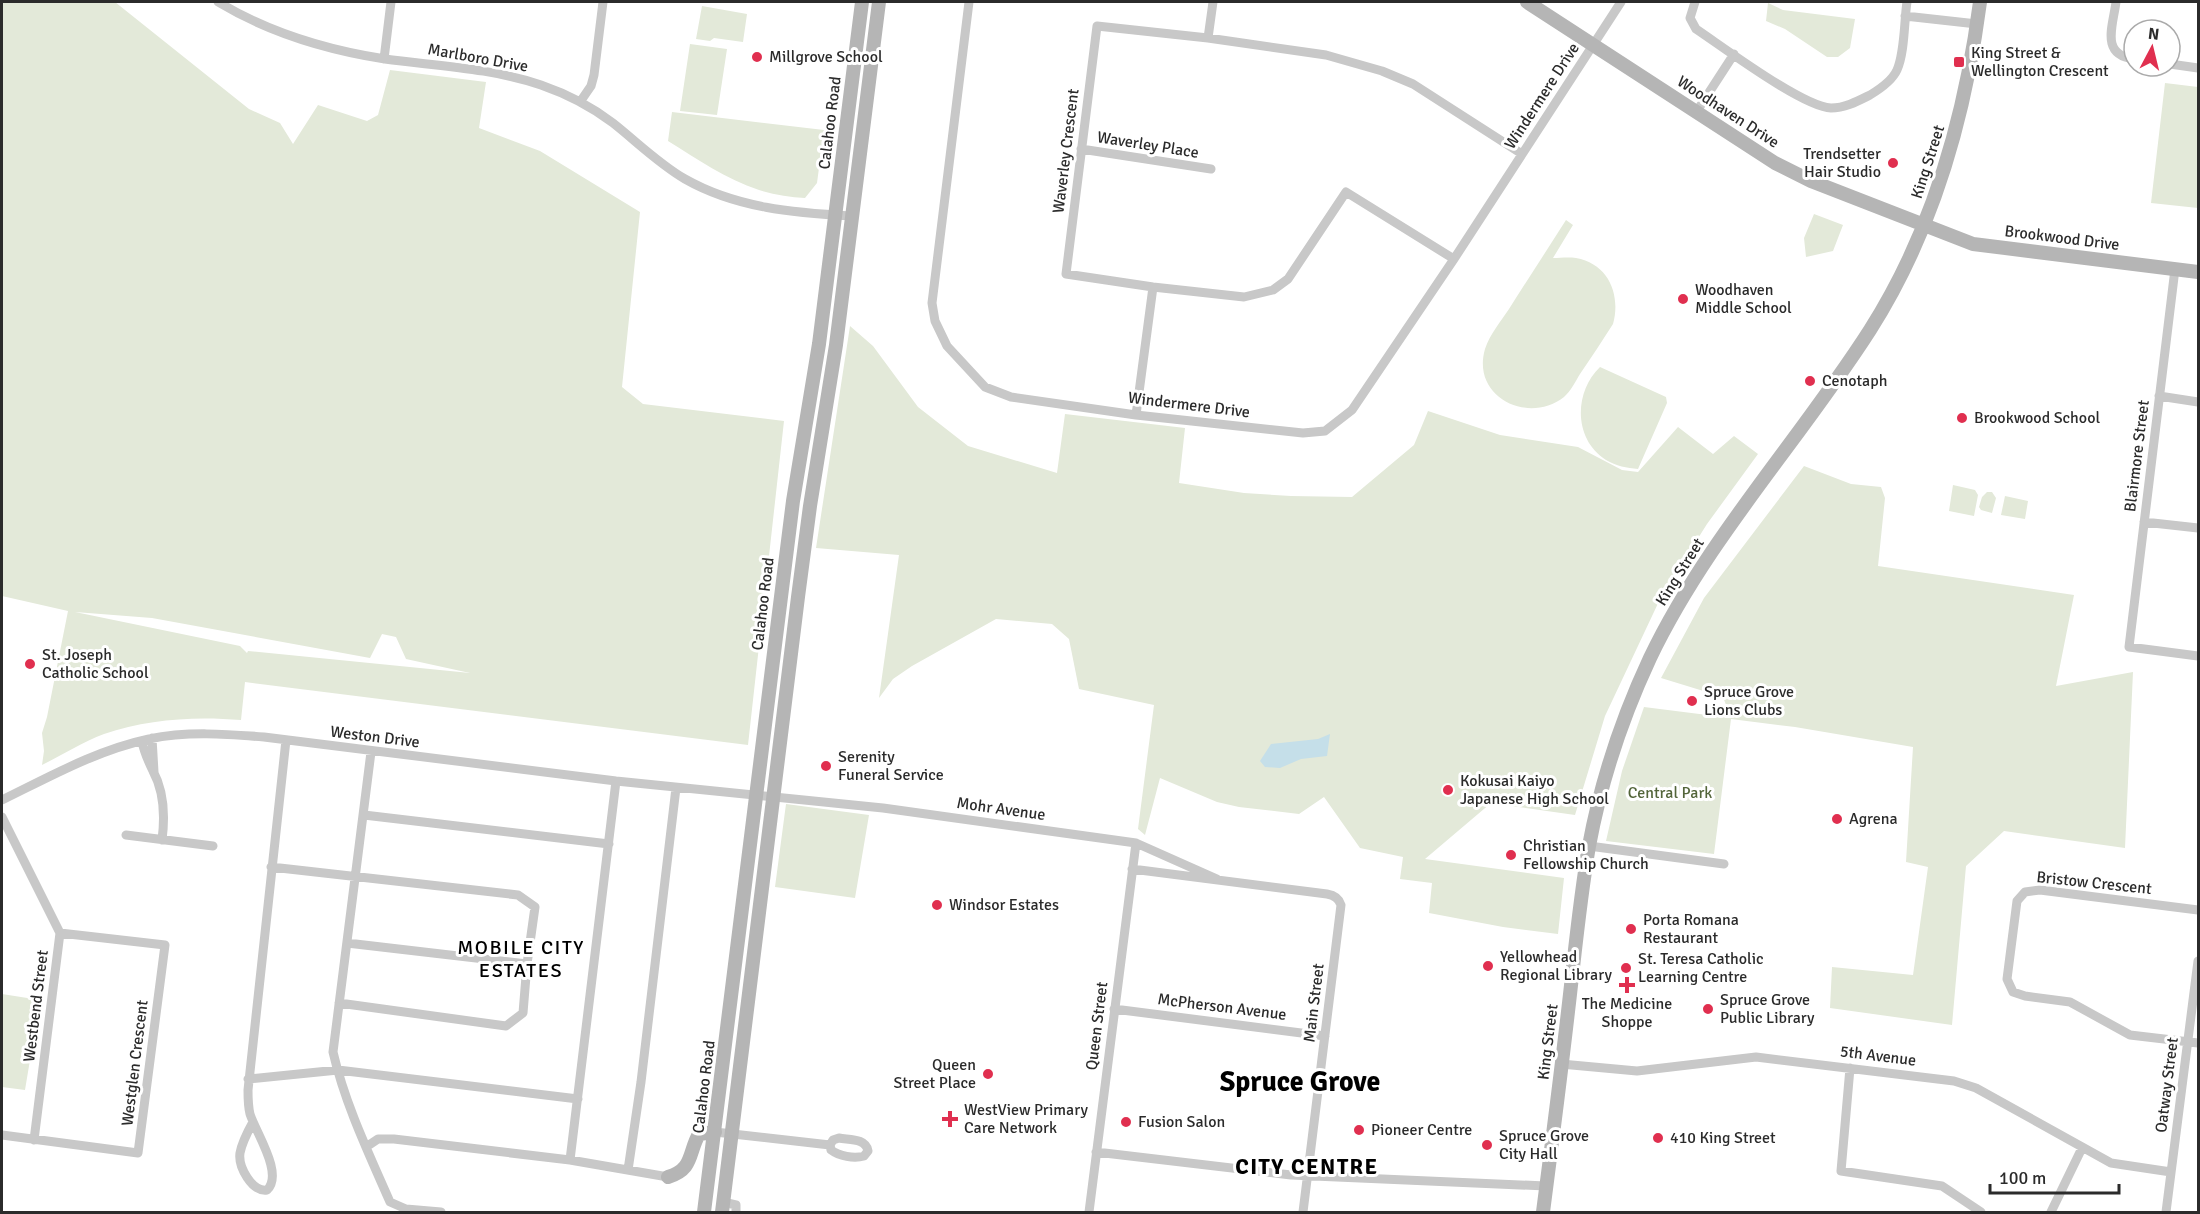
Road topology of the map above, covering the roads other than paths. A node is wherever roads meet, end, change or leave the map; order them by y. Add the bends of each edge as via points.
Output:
1 (218, 2) edge
2 (392, 2) edge
3 (603, 2) edge
4 (862, 2) edge
5 (879, 2) edge
6 (969, 2) edge
7 (1213, 2) edge
8 (1527, 2) edge
9 (1621, 2) edge
10 (1695, 2) edge
11 (1906, 2) edge
12 (1980, 2) edge
13 (2116, 2) edge
14 (1905, 16) junction
15 (1977, 24) junction
16 (1208, 38) junction
17 (1593, 44) junction
18 (1734, 54) junction
19 (2122, 56) edge
20 (384, 59) junction
21 (2182, 66) edge
22 (2199, 68) edge
23 (580, 102) junction
24 (1697, 111) junction
25 (1080, 149) junction
26 (1522, 154) junction
27 (1211, 170) dead end
28 (835, 215) junction
29 (852, 216) junction
30 (1925, 225) junction
31 (1454, 259) junction
32 (2175, 269) junction
33 (2199, 272) edge
34 (1153, 287) junction
35 (2159, 396) junction
36 (2199, 402) edge
37 (1136, 415) junction
38 (2144, 522) junction
39 (2199, 528) edge
40 (2199, 656) edge
41 (147, 739) junction
42 (286, 740) junction
43 (371, 752) junction
44 (616, 781) junction
45 (676, 788) junction
46 (756, 796) junction
47 (773, 796) junction
48 (2, 800) edge
49 (364, 814) junction
50 (2, 818) edge
51 (126, 835) dead end
52 (162, 840) junction
53 (1136, 843) junction
54 (609, 844) junction
55 (213, 846) dead end
56 (1589, 846) junction
57 (1724, 864) dead end
58 (271, 867) junction
59 (1132, 869) junction
60 (354, 878) junction
61 (1217, 879) junction
62 (1341, 904) joint
63 (2199, 910) edge
64 (60, 933) junction
65 (347, 943) junction
66 (2199, 961) edge
67 (527, 964) junction
68 (339, 1003) junction
69 (1114, 1009) junction
70 (1325, 1036) junction
71 (2187, 1042) junction
72 (2199, 1043) edge
73 (1562, 1064) junction
74 (1850, 1068) junction
75 (338, 1070) junction
76 (248, 1079) junction
77 (578, 1099) junction
78 (253, 1122) junction
79 (715, 1132) junction
80 (732, 1133) junction
81 (2, 1136) edge
82 (34, 1140) junction
83 (830, 1145) dead end
84 (366, 1147) junction
85 (2082, 1148) junction
86 (1096, 1152) junction
87 (570, 1161) junction
88 (628, 1170) junction
89 (2171, 1172) junction
90 (668, 1176) joint
91 (1308, 1176) junction
92 (1546, 1185) junction
93 (722, 1207) edge
94 (441, 1212) edge
95 (704, 1212) edge
96 (736, 1212) edge
97 (1089, 1212) edge
98 (1303, 1212) edge
99 (1543, 1212) edge
100 (1981, 1212) edge
101 (2051, 1212) edge
102 (2166, 1212) edge

1 - 20 street, Marlboro Drive via 295,37
2 - 20 street
3 - 23 street via 594,75
4 - 28 main road, Calahoo Road
5 - 29 main road, Calahoo Road
6 - 37 street, Windermere Drive via 932,303 935,321 947,346 985,387 1011,397
7 - 16 street
8 - 17 main road, Woodhaven Drive
9 - 17 street, Windermere Drive
10 - 18 street via 1690,18 1693,26
11 - 14 street
12 - 15 main road, King Street
13 - 19 street via 2111,39 2112,48
14 - 15 street
14 - 18 street via 1900,60 1891,79 1876,92 1844,107 1809,102
15 - 30 main road, King Street via 1957,128
16 - 25 street, Waverley Crescent via 1097,26
16 - 26 street, Waverley Crescent via 1326,55 1382,71 1413,84
17 - 24 main road, Woodhaven Drive
17 - 26 street, Windermere Drive
18 - 24 street
20 - 23 street, Marlboro Drive via 520,78
21 - 22 street
23 - 28 street, Marlboro Drive via 612,122 660,163 709,192 749,204
24 - 30 main road, Woodhaven Drive via 1793,172
25 - 27 street, Waverley Place
25 - 34 street, Waverley Crescent via 1066,274
26 - 31 street, Windermere Drive
28 - 29 street, Marlboro Drive
28 - 46 main road, Calahoo Road via 793,501
29 - 47 main road, Calahoo Road
30 - 32 main road, Brookwood Drive via 1973,243
30 - 56 main road, King Street via 1871,329 1712,551 1672,615 1617,739
31 - 34 street, Waverley Crescent via 1346,192 1288,279 1273,290 1244,297
31 - 37 street, Windermere Drive via 1352,410 1325,431 1303,433
32 - 33 main road, Brookwood Drive
32 - 35 street, Blairmore Street
34 - 37 street
35 - 36 street
35 - 38 street, Blairmore Street
38 - 39 street
38 - 40 street, Blairmore Street via 2129,647
41 - 42 street, Weston Drive via 214,733
41 - 48 street, Weston Drive via 86,759
41 - 52 street via 145,758 161,792 165,816
42 - 43 street, Weston Drive
42 - 58 street
43 - 44 street, Weston Drive
43 - 49 street
44 - 45 street, Weston Drive
44 - 54 street
45 - 46 street, Weston Drive
45 - 88 street
46 - 47 street, Weston Drive
46 - 79 main road, Calahoo Road
47 - 53 street, Mohr Avenue
47 - 80 main road, Calahoo Road
49 - 54 street
49 - 60 street
50 - 64 street, Westbend Street
51 - 52 street
52 - 55 street
53 - 59 street, Queen Street
53 - 61 street, Mohr Avenue
54 - 77 street
56 - 57 street
56 - 73 main road, King Street
58 - 60 street
58 - 76 street
59 - 61 street, Mohr Avenue
59 - 69 street, Queen Street
60 - 65 street
60 - 67 street via 518,896 536,907
61 - 62 street, Mohr Avenue via 1327,894
62 - 70 street, Main Street
63 - 71 street, Bristow Crescent via 2040,890 2025,892 2017,901 2007,979 2013,992 2070,1002 2130,1035
64 - 82 street, Westbend Street
64 - 82 street, Westglen Crescent via 165,945 138,1153
65 - 67 street
65 - 68 street
66 - 71 street, Oatway Street
67 - 68 street via 523,1013 506,1026
68 - 75 street via 333,1052
69 - 70 street, McPherson Avenue
69 - 86 street, Queen Street
70 - 91 street, Main Street
71 - 72 street
71 - 89 street, Oatway Street
73 - 74 street, 5th Avenue via 1637,1071 1756,1057
73 - 92 main road, King Street
74 - 85 street, 5th Avenue via 1965,1083
74 - 100 street via 1841,1171 1942,1186
75 - 76 street
75 - 77 street
75 - 84 street
76 - 78 street
77 - 87 street
78 - 78 street via 240,1162 254,1187 267,1190 274,1174
79 - 80 street
79 - 90 main road via 699,1134 685,1168
79 - 95 main road, Calahoo Road
80 - 83 street
80 - 93 main road, Calahoo Road
81 - 82 street, Westglen Crescent
84 - 87 street via 378,1139 394,1139
84 - 94 street via 390,1202 406,1209
85 - 89 street, 5th Avenue via 2122,1166
85 - 101 street
86 - 91 street
86 - 97 street, Queen Street
87 - 88 street
88 - 90 street
89 - 102 street, Oatway Street
91 - 92 street
91 - 98 street, Main Street
92 - 99 main road, King Street
93 - 96 street, Calahoo Road via 736,1205

